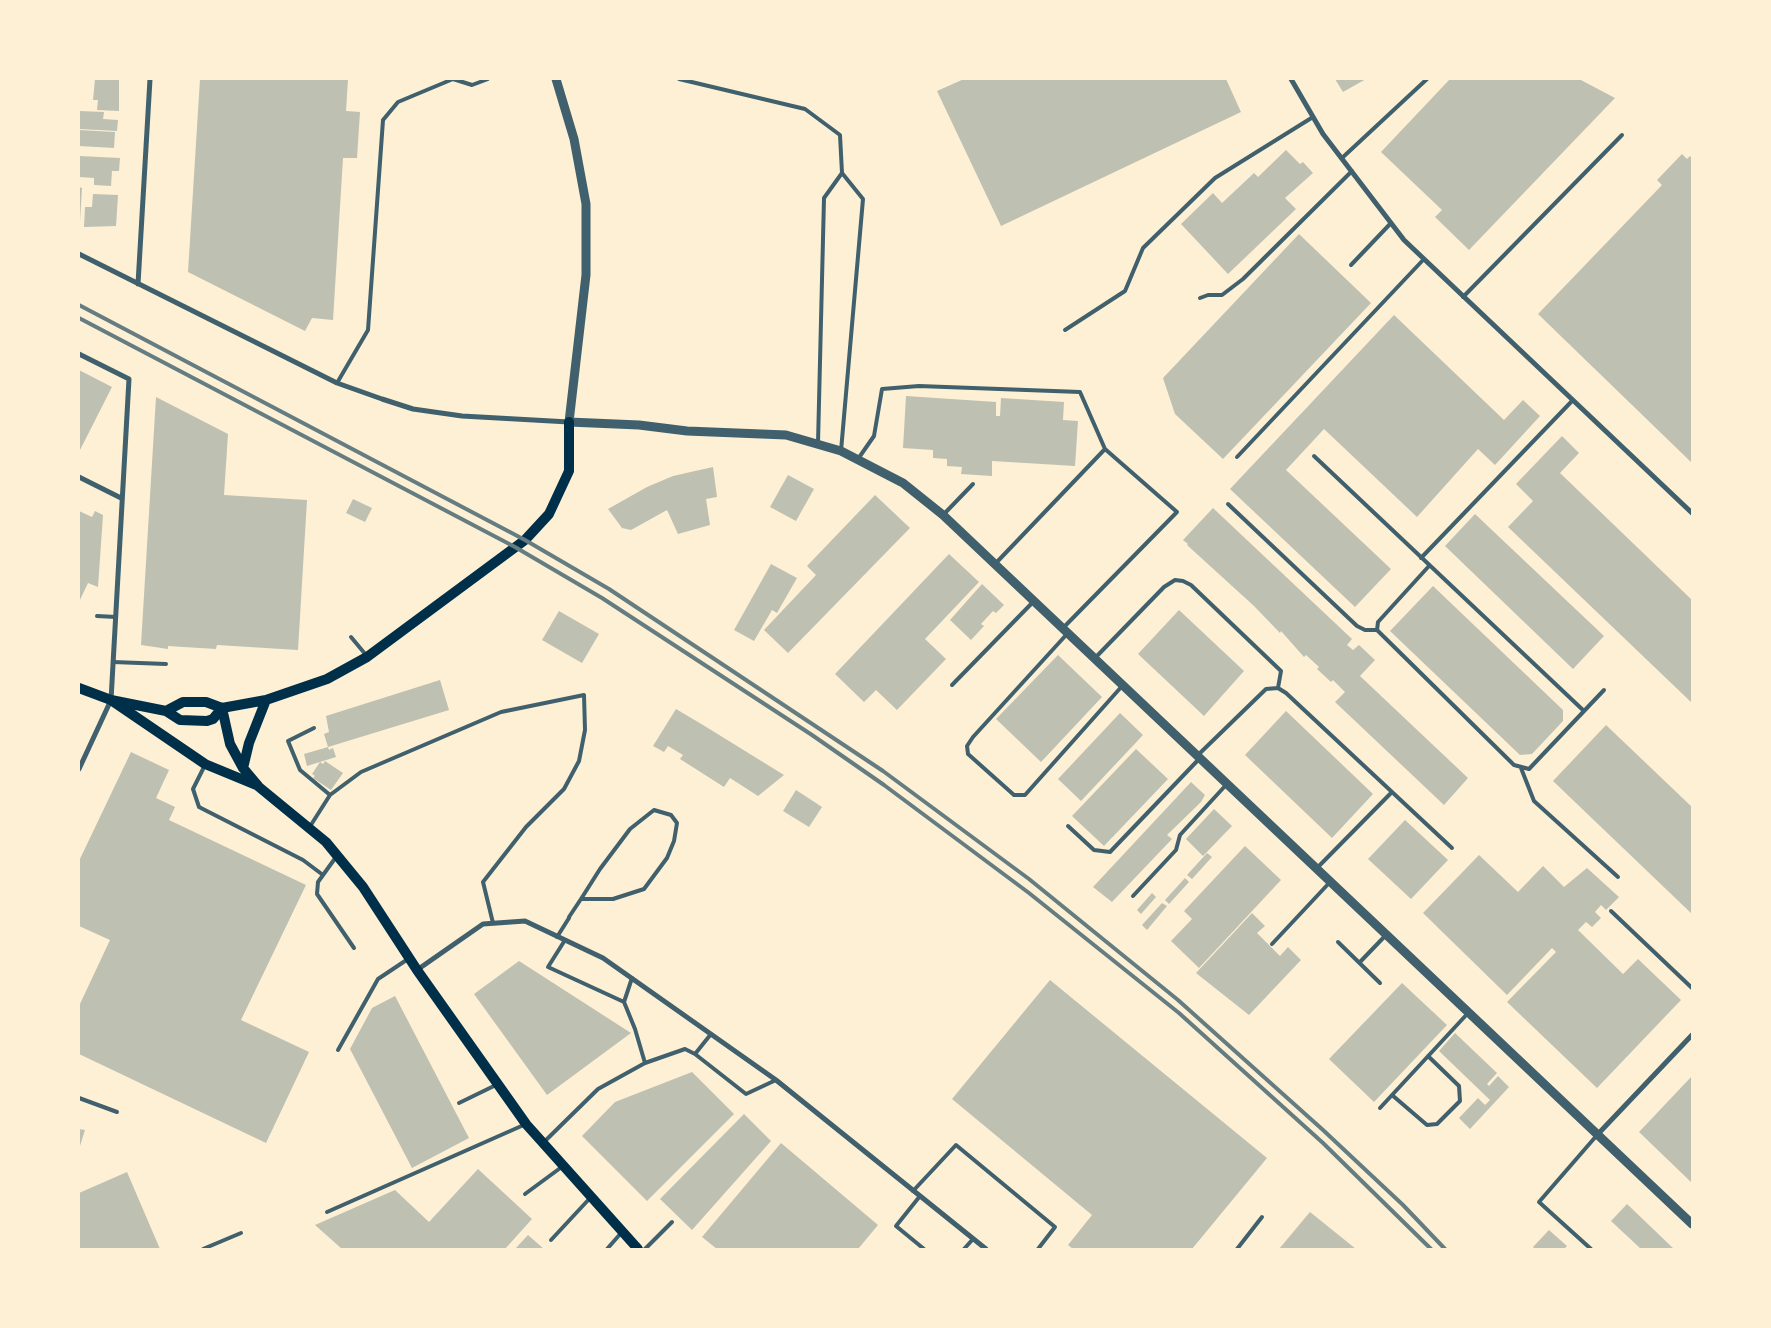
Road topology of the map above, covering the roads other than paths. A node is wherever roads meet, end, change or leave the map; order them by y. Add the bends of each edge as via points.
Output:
1 (150, 79) edge
2 (453, 79) edge
3 (488, 79) edge
4 (556, 79) edge
5 (679, 79) edge
6 (1291, 79) edge
7 (1427, 79) edge
8 (1313, 117) junction
9 (1622, 135) dead end
10 (1342, 158) junction
11 (1352, 171) junction
12 (842, 173) junction
13 (1391, 223) junction
14 (79, 254) edge
15 (1424, 259) junction
16 (1350, 265) dead end
17 (138, 284) junction
18 (1200, 298) dead end
19 (1463, 298) junction
20 (1065, 330) dead end
21 (79, 354) edge
22 (337, 383) junction
23 (1572, 401) junction
24 (568, 422) junction
25 (818, 444) junction
26 (1105, 449) junction
27 (841, 451) junction
28 (1314, 456) dead end
29 (1237, 457) dead end
30 (858, 459) junction
31 (79, 477) edge
32 (973, 484) dead end
33 (122, 498) junction
34 (1228, 504) dead end
35 (1692, 513) edge
36 (944, 515) junction
37 (1421, 558) junction
38 (995, 564) junction
39 (1429, 566) junction
40 (1034, 600) junction
41 (96, 616) dead end
42 (116, 617) junction
43 (1377, 630) junction
44 (1066, 631) junction
45 (351, 637) dead end
46 (367, 657) junction
47 (1094, 658) junction
48 (113, 662) junction
49 (166, 664) dead end
50 (952, 685) dead end
51 (1124, 685) junction
52 (79, 688) edge
53 (1278, 688) junction
54 (1604, 690) dead end
55 (111, 700) junction
56 (266, 700) junction
57 (222, 708) junction
58 (1584, 710) junction
59 (166, 711) junction
60 (314, 728) dead end
61 (1199, 757) junction
62 (206, 764) junction
63 (243, 768) junction
64 (1521, 768) junction
65 (79, 769) edge
66 (1227, 784) junction
67 (260, 787) junction
68 (1392, 792) junction
69 (330, 795) junction
70 (1068, 826) dead end
71 (309, 828) junction
72 (1452, 848) dead end
73 (337, 855) junction
74 (1317, 868) junction
75 (323, 875) junction
76 (1618, 877) dead end
77 (1331, 882) junction
78 (1133, 896) dead end
79 (580, 899) junction
80 (1611, 911) dead end
81 (493, 924) junction
82 (1386, 934) junction
83 (557, 936) junction
84 (565, 940) junction
85 (1338, 942) dead end
86 (1272, 944) dead end
87 (354, 948) dead end
88 (409, 958) junction
89 (1360, 962) junction
90 (417, 970) junction
91 (632, 978) junction
92 (1380, 983) dead end
93 (1692, 988) edge
94 (624, 1002) junction
95 (1469, 1012) junction
96 (711, 1034) junction
97 (1692, 1034) edge
98 (338, 1050) dead end
99 (695, 1054) junction
100 (1428, 1056) junction
101 (644, 1063) junction
102 (776, 1080) junction
103 (498, 1084) junction
104 (1392, 1095) junction
105 (79, 1098) edge
106 (459, 1103) dead end
107 (1380, 1108) dead end
108 (117, 1112) dead end
109 (526, 1124) junction
110 (1598, 1134) junction
111 (542, 1143) junction
112 (563, 1166) junction
113 (913, 1191) junction
114 (525, 1194) dead end
115 (920, 1196) junction
116 (591, 1198) junction
117 (327, 1212) dead end
118 (1262, 1217) dead end
119 (672, 1222) dead end
120 (1692, 1224) edge
121 (622, 1232) junction
122 (242, 1233) dead end
123 (973, 1239) junction
124 (551, 1240) dead end
125 (203, 1249) edge
126 (607, 1249) edge
127 (638, 1249) edge
128 (645, 1249) edge
129 (924, 1249) edge
130 (964, 1249) edge
131 (986, 1249) edge
132 (1038, 1249) edge
133 (1237, 1249) edge
134 (1591, 1249) edge

1 - 17 street
2 - 3 lane via 472,85
2 - 22 lane via 398,102 384,120 368,330
4 - 24 street via 574,139 586,204 586,275
5 - 12 lane via 805,109 840,135
6 - 8 street
7 - 10 lane
8 - 10 street
8 - 20 lane via 1215,178 1144,248 1125,291
9 - 19 lane
10 - 11 street
11 - 13 street
11 - 18 lane via 1243,279 1222,295
12 - 25 lane via 824,198
12 - 27 lane via 863,199
13 - 15 street
13 - 16 lane
14 - 17 street
15 - 19 street
15 - 29 lane
17 - 22 street
19 - 23 street
21 - 33 street via 129,379
22 - 24 street via 413,409 462,416
23 - 35 street
23 - 37 lane
24 - 25 street via 786,435
24 - 46 main road via 569,471 549,514 525,540
25 - 27 street
26 - 30 lane via 1080,392 919,386 882,389 874,436
26 - 38 lane
26 - 44 lane via 1177,512
27 - 30 street
28 - 37 lane
30 - 36 street via 903,483
31 - 33 street
32 - 36 lane
33 - 42 street
34 - 43 lane via 1357,626
36 - 38 street
37 - 39 lane
38 - 40 street
39 - 43 lane via 1378,622
39 - 58 lane
40 - 44 street
40 - 50 lane
41 - 42 lane
42 - 48 street
43 - 64 lane via 1514,765
44 - 47 street
44 - 51 lane via 973,737 967,746 968,754 1014,795 1025,795
45 - 46 lane
46 - 56 main road via 327,679
47 - 51 street
47 - 53 lane via 1164,587 1175,580 1183,581 1281,671
48 - 49 lane
48 - 55 street
51 - 61 street
52 - 55 main road
53 - 61 lane via 1266,689
53 - 68 lane
54 - 58 lane
55 - 59 main road
55 - 62 main road
55 - 65 street
56 - 57 main road
56 - 63 main road
57 - 59 main road via 206,702 183,702
57 - 59 main road via 207,721 180,720
57 - 63 main road via 230,744
58 - 64 lane via 1529,769
60 - 69 lane via 288,741 300,770
61 - 66 street
61 - 70 lane via 1110,852 1094,850
62 - 67 main road
62 - 75 lane via 193,789 199,807 303,860
63 - 67 main road
64 - 76 lane via 1534,801
66 - 74 street
66 - 78 lane via 1180,835 1176,850
67 - 71 main road
68 - 72 lane
68 - 74 lane
69 - 71 lane
69 - 81 lane via 361,772 501,712 584,695 585,730 579,761 564,789 526,827 483,882
71 - 73 main road
73 - 75 lane
73 - 88 main road via 363,887
74 - 77 street
75 - 87 lane via 318,882 318,894
77 - 82 street
77 - 86 lane
79 - 79 lane via 630,829 654,810 671,815 677,823 674,842 667,858 644,889 613,898
79 - 83 lane
80 - 93 lane
81 - 83 street via 525,921
81 - 90 street via 483,924
82 - 89 lane
82 - 95 street
83 - 84 street
84 - 91 street via 603,958
84 - 94 lane via 548,967
85 - 89 lane
88 - 90 main road
88 - 98 lane via 378,979
89 - 92 lane
90 - 103 main road
91 - 94 lane
91 - 96 street
94 - 101 lane
95 - 100 lane
95 - 110 street
96 - 99 lane
96 - 102 street
97 - 110 street
99 - 101 lane via 685,1049
99 - 102 lane via 746,1094
100 - 104 lane
100 - 104 lane via 1459,1086 1460,1101 1437,1124 1427,1126
101 - 111 lane via 598,1089
102 - 113 street
103 - 106 lane
103 - 109 main road
104 - 107 lane
105 - 108 lane
109 - 111 main road
109 - 117 lane
110 - 120 street
110 - 134 lane via 1539,1202
111 - 112 main road
112 - 114 lane
112 - 116 main road
113 - 115 street
113 - 132 lane via 956,1145 1054,1227
115 - 123 street
115 - 129 lane via 896,1226
116 - 121 main road
116 - 124 lane
118 - 133 lane
119 - 128 lane
121 - 126 lane
121 - 127 main road
122 - 125 lane
123 - 130 lane
123 - 131 street

